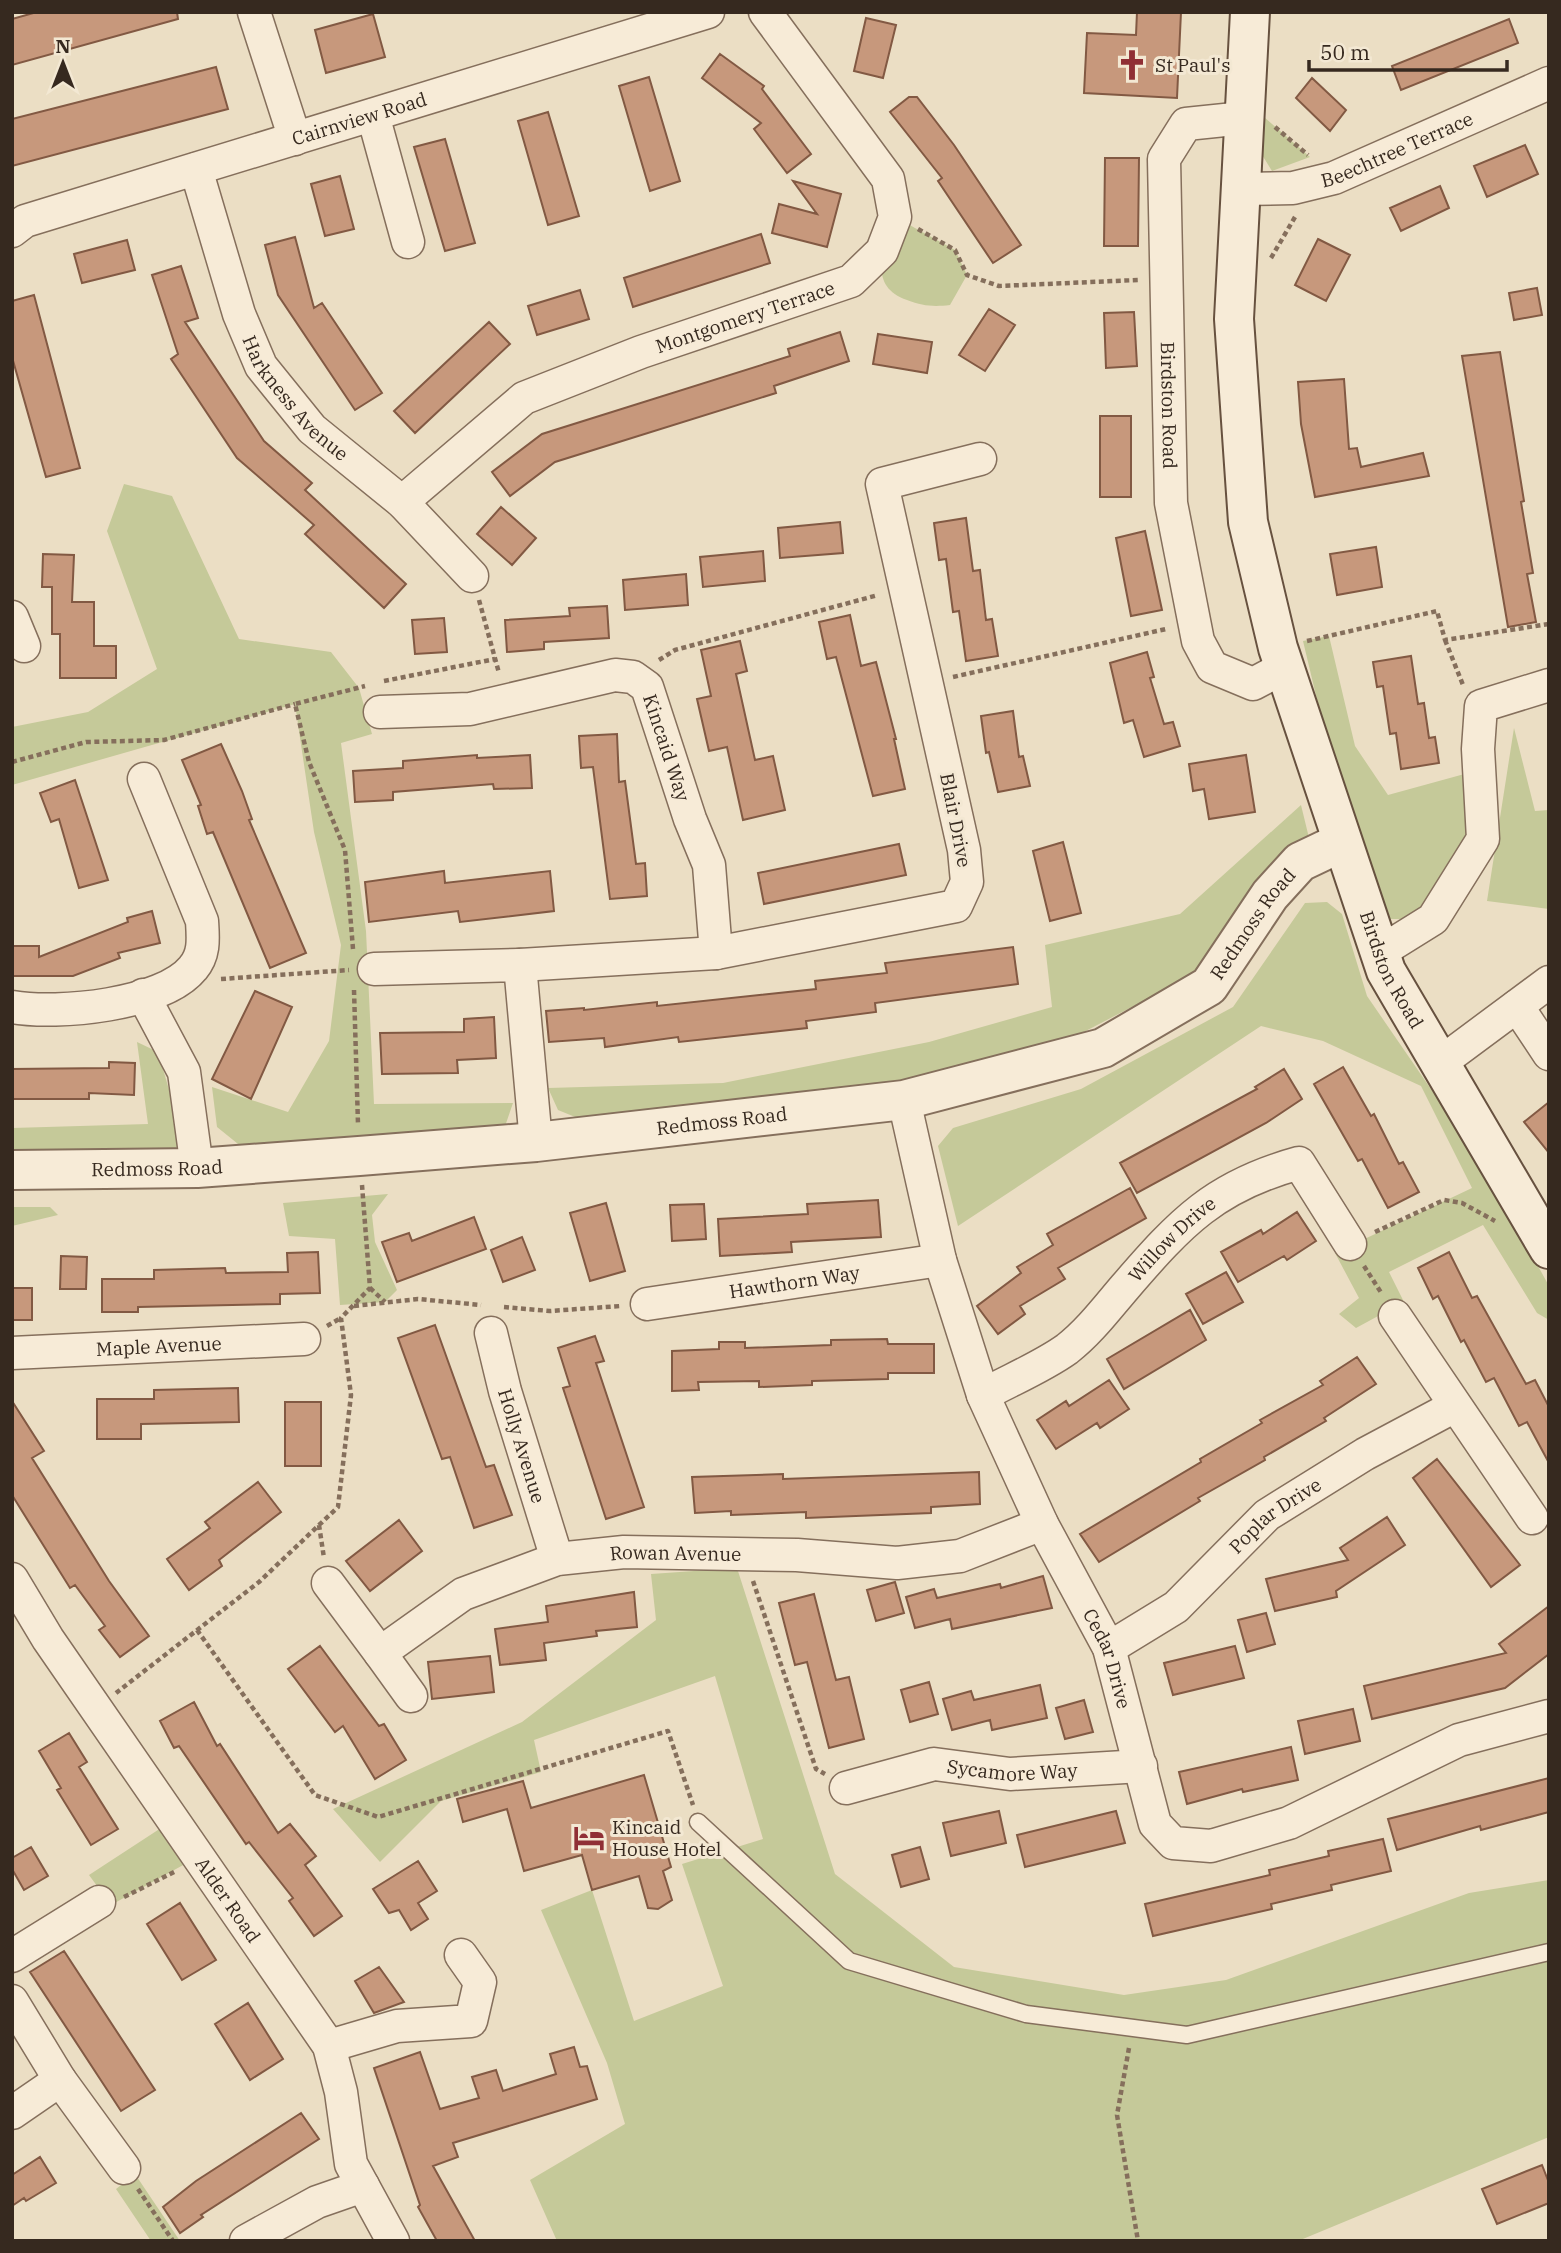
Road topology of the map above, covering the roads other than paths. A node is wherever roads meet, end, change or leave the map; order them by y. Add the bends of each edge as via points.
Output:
1 (254, 12) edge
2 (708, 12) edge
3 (765, 12) edge
4 (1250, 12) edge
5 (651, 20) edge
6 (1549, 83) edge
7 (1245, 109) junction
8 (373, 115) junction
9 (295, 139) junction
10 (196, 169) junction
11 (1240, 189) junction
12 (12, 231) edge
13 (408, 242) dead end
14 (980, 459) dead end
15 (402, 502) junction
16 (472, 576) road end
17 (12, 617) edge
18 (23, 646) dead end
19 (1280, 658) junction
20 (1549, 685) edge
21 (378, 708) road end
22 (144, 779) dead end
23 (1342, 842) junction
24 (1380, 952) junction
25 (716, 953) junction
26 (520, 965) junction
27 (359, 970) road end
28 (1549, 982) edge
29 (143, 995) junction
30 (1517, 1006) junction
31 (12, 1007) edge
32 (1549, 1054) edge
33 (1440, 1063) junction
34 (904, 1100) junction
35 (536, 1142) junction
36 (197, 1168) junction
37 (12, 1170) edge
38 (1350, 1244) road end
39 (1549, 1250) edge
40 (940, 1260) junction
41 (647, 1304) dead end
42 (1395, 1316) road end
43 (491, 1333) dead end
44 (304, 1339) dead end
45 (12, 1353) edge
46 (983, 1395) junction
47 (1455, 1406) junction
48 (1532, 1518) dead end
49 (1042, 1524) junction
50 (557, 1559) junction
51 (328, 1583) dead end
52 (16, 1595) edge
53 (1109, 1648) junction
54 (380, 1653) junction
55 (411, 1696) dead end
56 (1549, 1716) edge
57 (1141, 1766) junction
58 (846, 1788) road end
59 (698, 1822) road end
60 (99, 1902) road end
61 (1549, 1952) edge
62 (461, 1955) dead end
63 (12, 1956) edge
64 (12, 2001) edge
65 (329, 2046) junction
66 (60, 2080) junction
67 (12, 2113) edge
68 (124, 2168) road end
69 (363, 2186) junction
70 (246, 2241) edge
71 (393, 2241) edge

1 - 9 street
2 - 5 street, Cairnview Road
3 - 15 street, Montgomery Terrace via 888,179 895,217 882,251 851,281 524,397
4 - 7 street, Birdston Road
5 - 8 street, Cairnview Road
6 - 11 street, Beechtree Terrace via 1325,181 1293,188
7 - 11 street, Birdston Road
7 - 19 street, Birdston Road via 1186,124 1164,159 1171,503 1198,640 1212,667 1254,684
8 - 9 street, Cairnview Road
8 - 13 street
9 - 10 street, Cairnview Road
10 - 12 street, Cairnview Road via 25,221
10 - 15 street, Harkness Avenue via 239,314 261,366 312,429
11 - 19 street, Birdston Road via 1234,319 1248,522
14 - 25 street, Blair Drive via 882,484 964,850 967,882 956,906
15 - 16 street, Harkness Avenue
17 - 18 street
19 - 23 street, Birdston Road
20 - 24 street via 1481,706 1478,749 1483,839 1433,919
21 - 25 street, Kincaid Way via 470,709 615,675 633,677 647,687 709,865
22 - 29 street via 202,921 204,945 195,966 179,982
23 - 24 street, Birdston Road
23 - 34 street, Redmoss Road via 1300,862 1270,895 1209,986 1103,1048
24 - 33 street, Birdston Road via 1386,971
25 - 26 street, Blair Drive
26 - 27 street, Blair Drive
26 - 35 street
28 - 30 street
29 - 31 street via 42,1012
29 - 36 street via 184,1072
30 - 32 street
30 - 33 street
33 - 39 street, Birdston Road
34 - 35 street, Redmoss Road
34 - 40 street, Cedar Drive
35 - 36 street, Redmoss Road
36 - 37 street, Redmoss Road
38 - 46 street, Willow Drive via 1299,1163 1258,1174 1202,1208 1067,1349
40 - 41 street, Hawthorn Way
40 - 46 street, Cedar Drive
42 - 47 street
43 - 50 street, Holly Avenue
44 - 45 street, Maple Avenue
46 - 49 street, Cedar Drive
47 - 48 street
47 - 53 street, Poplar Drive via 1365,1454 1267,1515 1176,1607
49 - 50 street, Rowan Avenue via 960,1556 897,1563 624,1552
49 - 53 street, Cedar Drive
50 - 54 street, Rowan Avenue via 463,1594
51 - 54 street
52 - 65 street, Alder Road
53 - 57 street, Cedar Drive
54 - 55 street
56 - 57 street, Cedar Drive via 1459,1740 1289,1823 1211,1846 1173,1843 1156,1824
57 - 58 street, Sycamore Way via 1010,1773 934,1764
59 - 61 lane via 849,1961 1026,2014 1187,2035
60 - 63 street
62 - 65 street via 480,1982 471,2021 397,2026
64 - 66 street
65 - 69 street, Alder Road via 351,2164
66 - 67 street
66 - 68 street
69 - 70 street via 317,2202
69 - 71 street, Alder Road

